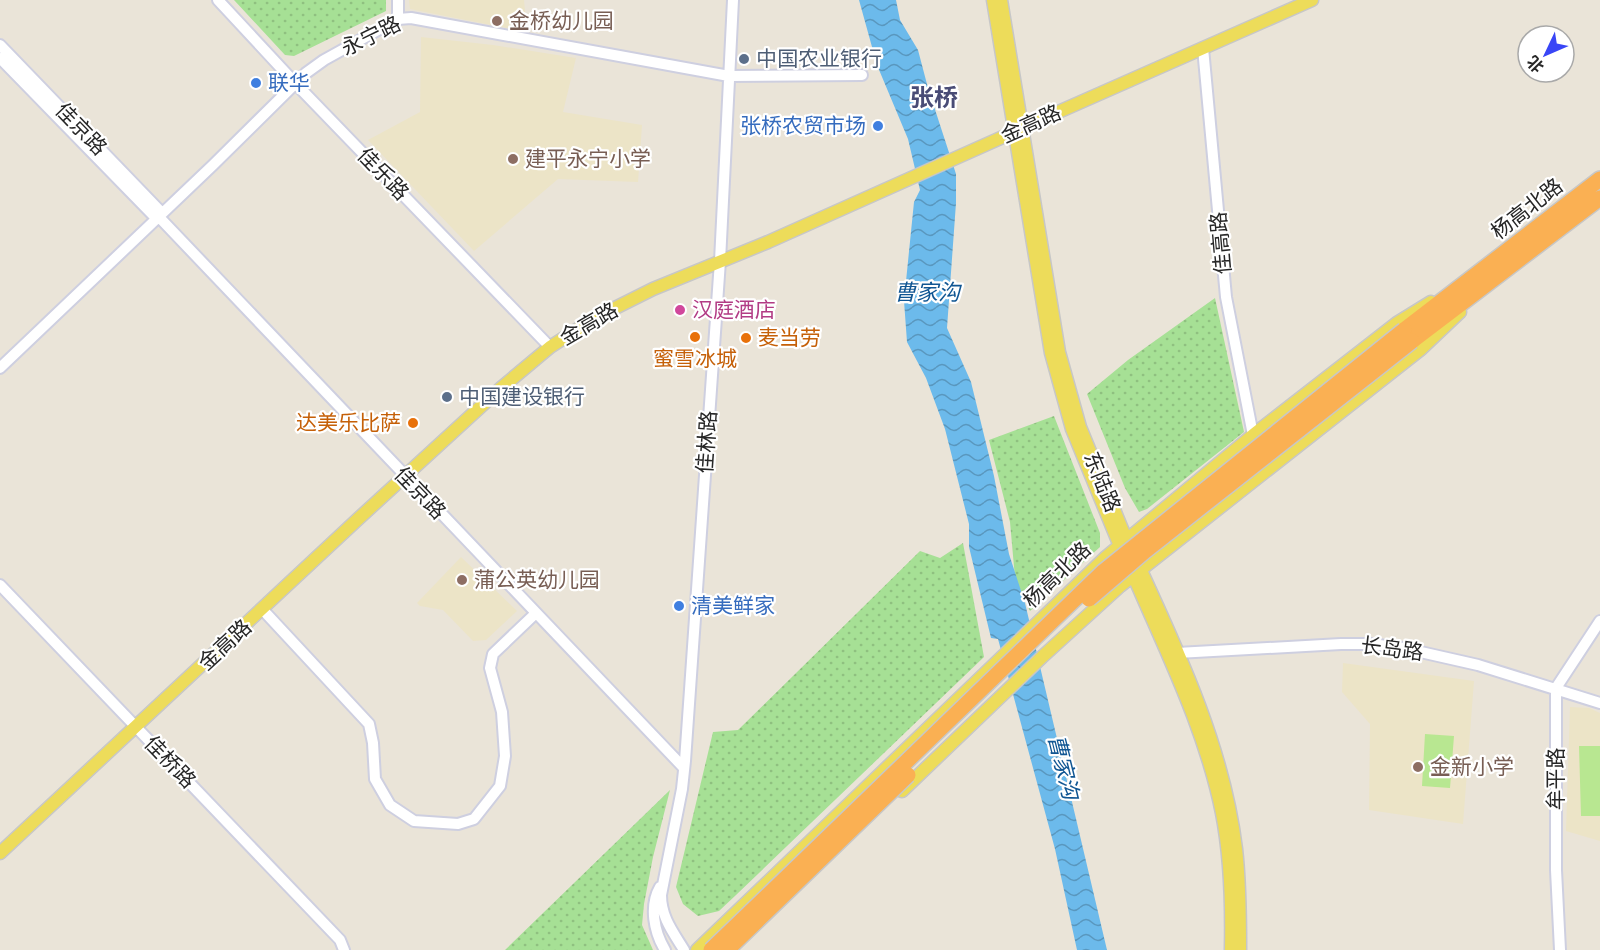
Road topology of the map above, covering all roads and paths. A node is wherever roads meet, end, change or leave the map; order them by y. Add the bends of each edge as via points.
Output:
1 (218, 0) edge
2 (398, 0) edge
3 (733, 0) edge
4 (993, 0) edge
5 (1001, 0) edge
6 (1312, 0) edge
7 (398, 19) junction
8 (0, 45) edge
9 (1203, 48) junction
10 (0, 58) edge
11 (862, 75) dead end
12 (729, 76) junction
13 (295, 83) junction
14 (1018, 130) junction
15 (1600, 179) edge
16 (1600, 198) edge
17 (158, 216) junction
18 (720, 261) junction
19 (1485, 278) junction
20 (1408, 336) junction
21 (550, 346) junction
22 (0, 368) edge
23 (1253, 435) junction
24 (407, 475) junction
25 (1123, 543) junction
26 (1136, 572) junction
27 (0, 585) edge
28 (263, 610) junction
29 (536, 613) junction
30 (1600, 621) edge
31 (1177, 653) junction
32 (1556, 688) junction
33 (1600, 703) edge
34 (137, 728) junction
35 (685, 764) junction
36 (0, 853) edge
37 (663, 881) junction
38 (342, 945) edge
39 (665, 950) edge
40 (684, 950) edge
41 (697, 950) edge
42 (711, 950) edge
43 (727, 950) edge
44 (738, 950) edge
45 (1231, 950) edge
46 (1240, 950) edge
47 (1560, 950) edge

1 - 13 street, 佳乐路
2 - 7 street
3 - 12 street, 佳林路
4 - 14 main road, 东陆路
5 - 14 main road, 东陆路
6 - 9 main road, 金高路
7 - 12 street, 永宁路 via 411,18
7 - 13 street, 永宁路 via 316,65
8 - 17 street, 佳京路
9 - 14 main road, 金高路
9 - 23 street, 佳高路 via 1226,297
10 - 17 street, 佳京路
11 - 12 street, 永宁路
12 - 18 street, 佳林路
13 - 17 street, 永宁路
13 - 21 street, 佳乐路
14 - 18 main road, 金高路
14 - 25 main road, 东陆路 via 1065,377
15 - 19 highway, 杨高北路
16 - 19 highway, 杨高北路
17 - 22 street, 永宁路
17 - 24 street, 佳京路
18 - 21 main road, 金高路 via 652,289
18 - 35 street, 佳林路
19 - 20 highway, 杨高北路
19 - 23 main road, 杨高北路 via 1397,323
19 - 26 main road, 杨高北路 via 1421,349
20 - 42 highway, 杨高北路, bridge via 1104,571
20 - 43 highway, 杨高北路, bridge via 1097,592
21 - 24 main road, 金高路
23 - 25 main road, 杨高北路
24 - 28 main road, 金高路
24 - 29 street, 佳京路
24 - 35 street, 佳京路
25 - 26 main road, 东陆路
25 - 41 main road, 杨高北路
26 - 31 main road, 东陆路
26 - 44 main road, 杨高北路 via 998,698
26 - 45 main road, 东陆路 via 1193,714 1216,790 1229,865
27 - 34 street, 佳桥路
28 - 29 street via 369,724 375,779 390,805 414,821 458,824 474,819 500,786 505,756 502,712 490,668 493,654
28 - 34 main road, 金高路
29 - 35 street, 佳京路
30 - 32 street
31 - 32 street, 长岛路 via 1371,644 1438,655
31 - 46 main road, 东陆路 via 1214,746 1230,811 1239,879
32 - 33 street, 长岛路
32 - 47 street, 牟平路
34 - 36 main road, 金高路
34 - 38 street, 佳桥路
35 - 37 street, 佳林路
37 - 39 street, 佳林路 via 653,898 654,919
37 - 40 street, 佳林路 via 661,907

